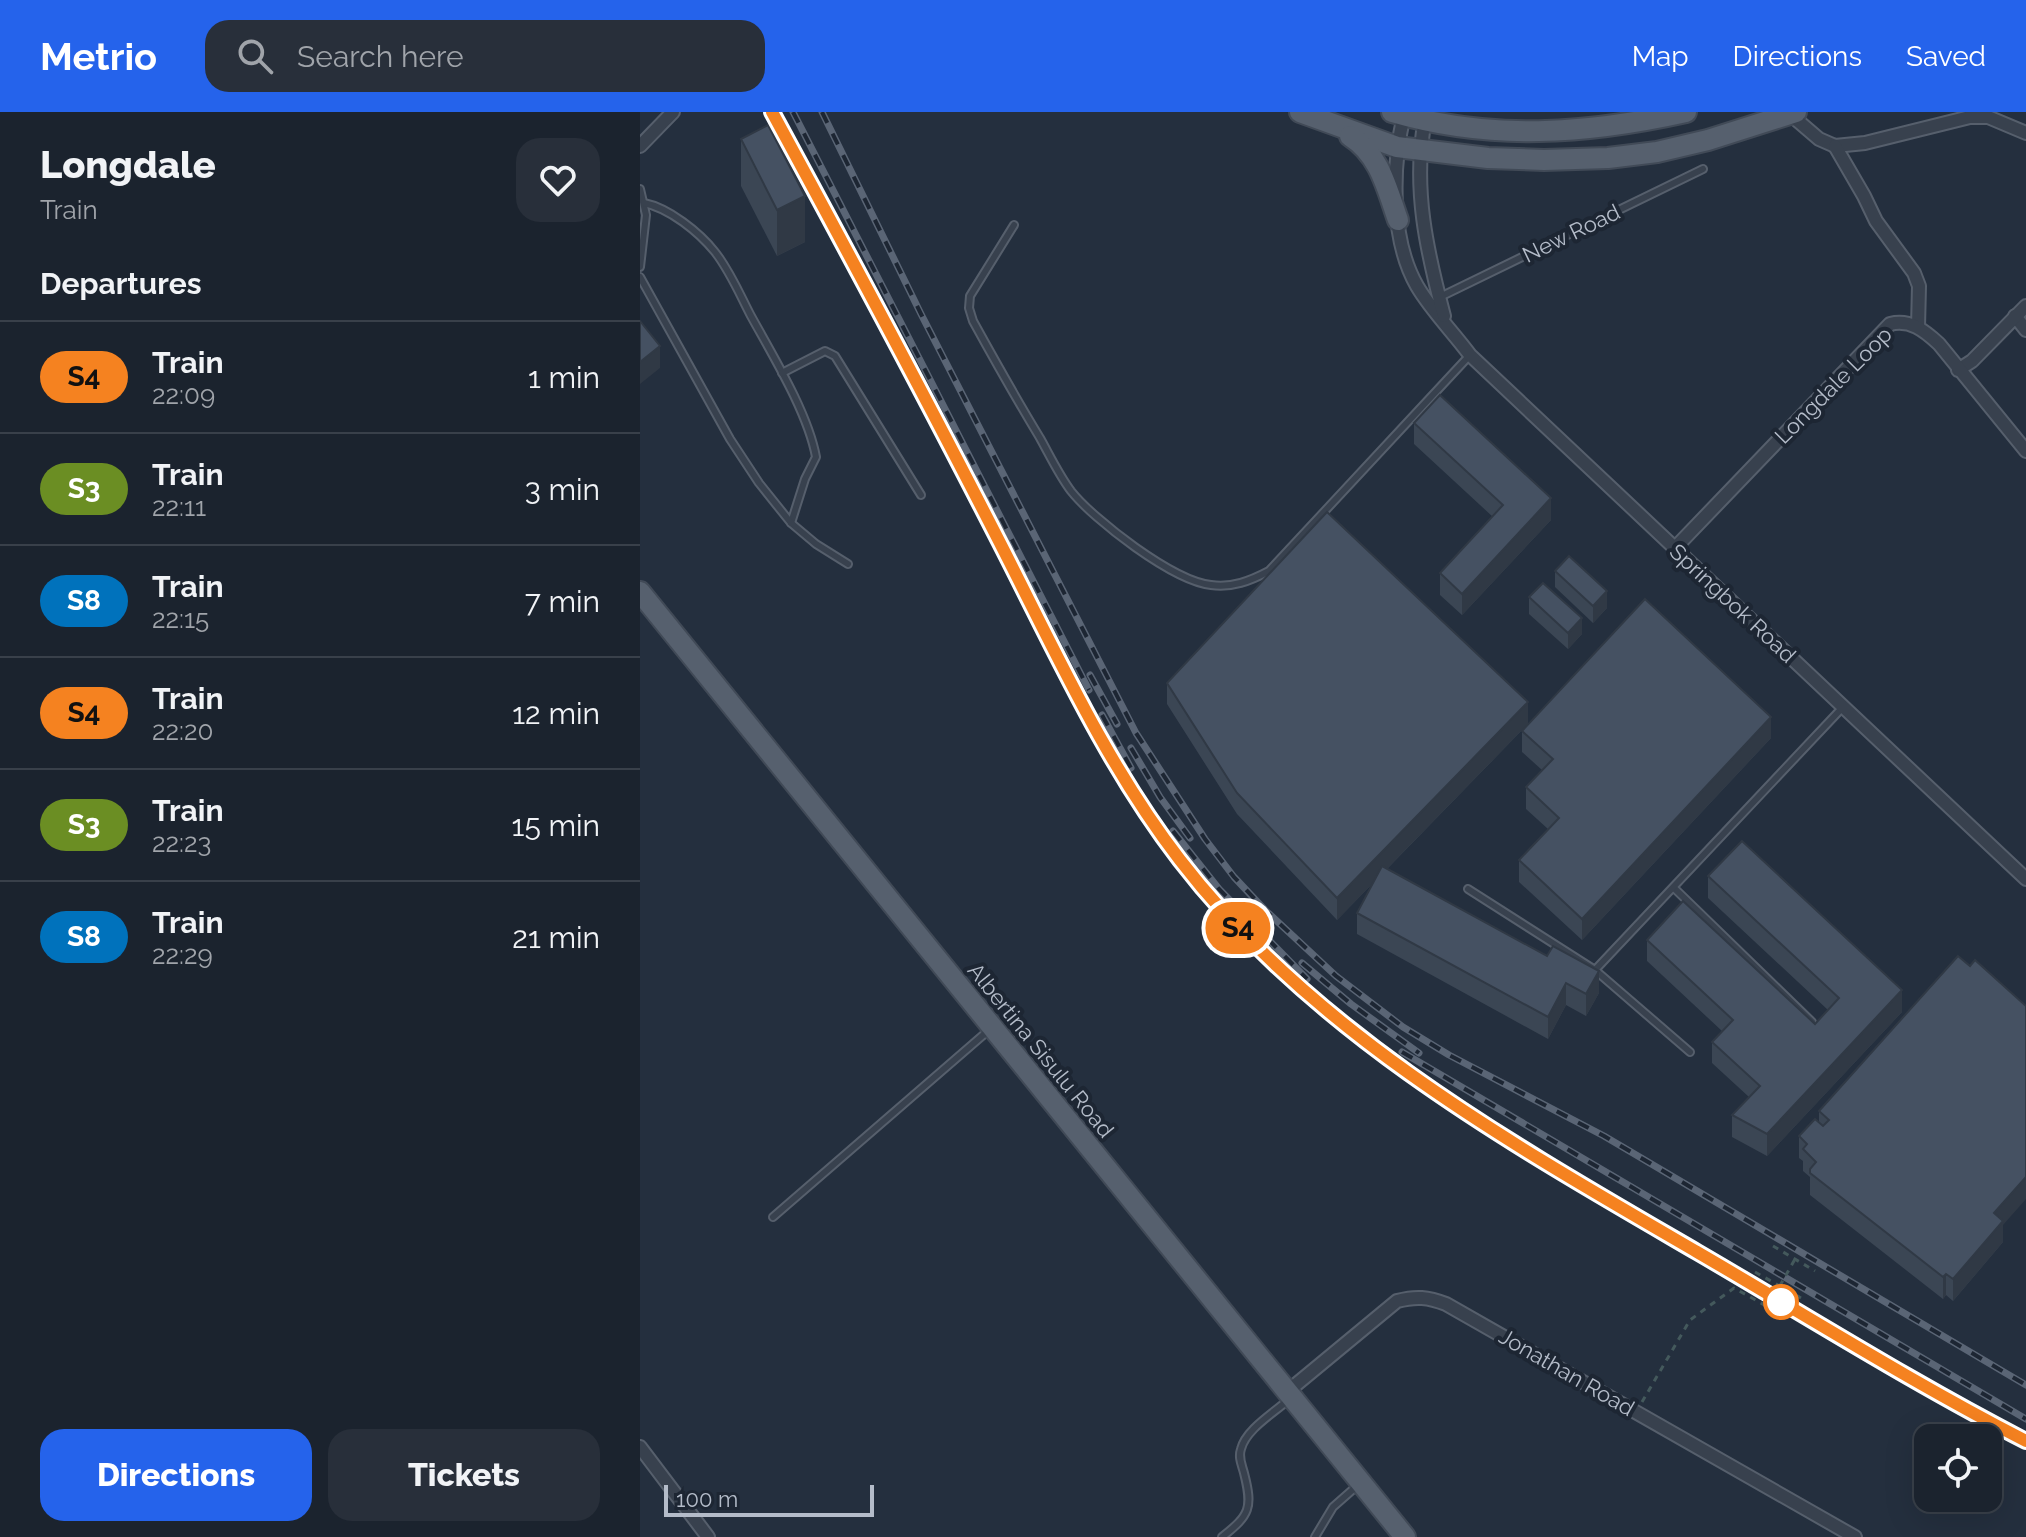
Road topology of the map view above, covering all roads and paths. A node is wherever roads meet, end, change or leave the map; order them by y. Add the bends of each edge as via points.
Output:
1 (673, 112) edge
2 (1300, 112) edge
3 (1686, 112) edge
4 (1411, 114) edge
5 (1794, 114) edge
6 (1467, 119) edge
7 (1333, 125) junction
8 (2026, 133) edge
9 (640, 146) edge
10 (1835, 146) junction
11 (1397, 147) junction
12 (1419, 150) junction
13 (1703, 169) dead end
14 (640, 189) edge
15 (644, 203) junction
16 (1398, 220) junction
17 (1014, 225) dead end
18 (640, 267) edge
19 (640, 277) edge
20 (1439, 298) junction
21 (2026, 306) edge
22 (2015, 316) junction
23 (1445, 323) junction
24 (1918, 327) junction
25 (2026, 330) edge
26 (1470, 355) junction
27 (1958, 370) junction
28 (782, 373) junction
29 (2026, 451) edge
30 (921, 495) dead end
31 (791, 523) junction
32 (1675, 548) junction
33 (848, 564) dead end
34 (640, 592) edge
35 (1843, 707) junction
36 (2026, 879) edge
37 (1674, 888) junction
38 (1468, 889) dead end
39 (1595, 970) junction
40 (1813, 1023) edge
41 (992, 1027) junction
42 (1690, 1052) dead end
43 (773, 1217) dead end
44 (1773, 1246) dead end
45 (1795, 1259) junction
46 (1815, 1271) dead end
47 (1755, 1272) dead end
48 (1779, 1287) junction
49 (1801, 1298) dead end
50 (1289, 1395) junction
51 (1636, 1412) junction
52 (640, 1447) edge
53 (1361, 1483) junction
54 (708, 1537) edge
55 (1222, 1537) edge
56 (1315, 1537) edge
57 (1405, 1537) edge
58 (1855, 1537) edge

1 - 9 street
2 - 7 main road
3 - 6 main road via 1560,132 1506,131
4 - 6 main road
4 - 11 street, Springbok Road
4 - 12 street, Springbok Road
5 - 10 street via 1819,139
5 - 12 main road via 1696,143 1608,158 1488,158
7 - 11 main road
7 - 16 main road via 1370,153
8 - 10 street via 1988,117 1970,117
10 - 24 street via 1887,239 1914,273 1919,286
11 - 12 main road
11 - 16 street, Springbok Road
12 - 20 street, Springbok Road via 1423,222
13 - 20 lane, New Road
14 - 15 lane
15 - 18 lane
15 - 28 lane via 662,209 712,248
16 - 23 street, Springbok Road via 1407,266
17 - 26 lane via 970,296 973,321 1069,488 1097,518 1190,580 1231,586 1269,571
19 - 31 lane via 730,439
20 - 23 street, Springbok Road
21 - 22 street
22 - 25 street
22 - 27 street
23 - 26 street, Springbok Road
24 - 27 street, Longdale Loop
24 - 32 street, Longdale Loop via 1899,322 1882,330
26 - 32 street, Springbok Road
27 - 29 street, Longdale Loop
28 - 30 lane via 825,351 835,356
28 - 31 lane via 816,457
31 - 33 lane
32 - 35 street, Springbok Road
34 - 41 main road, Albertina Sisulu Road
35 - 36 street, Springbok Road
35 - 37 lane
37 - 39 lane
37 - 40 lane
38 - 39 lane
39 - 42 lane
41 - 43 lane
41 - 50 main road, Albertina Sisulu Road
44 - 45 path
45 - 46 path
45 - 48 path, bridge
47 - 48 path
48 - 49 path
48 - 51 path, bridge via 1768,1307 1734,1288 1690,1320
50 - 51 street, Jonathan Road via 1397,1301 1430,1297
50 - 53 main road, Albertina Sisulu Road
50 - 55 lane via 1244,1442 1240,1462 1249,1509
51 - 58 street, Jonathan Road
52 - 54 street
53 - 56 lane via 1333,1507
53 - 57 main road, Albertina Sisulu Road

